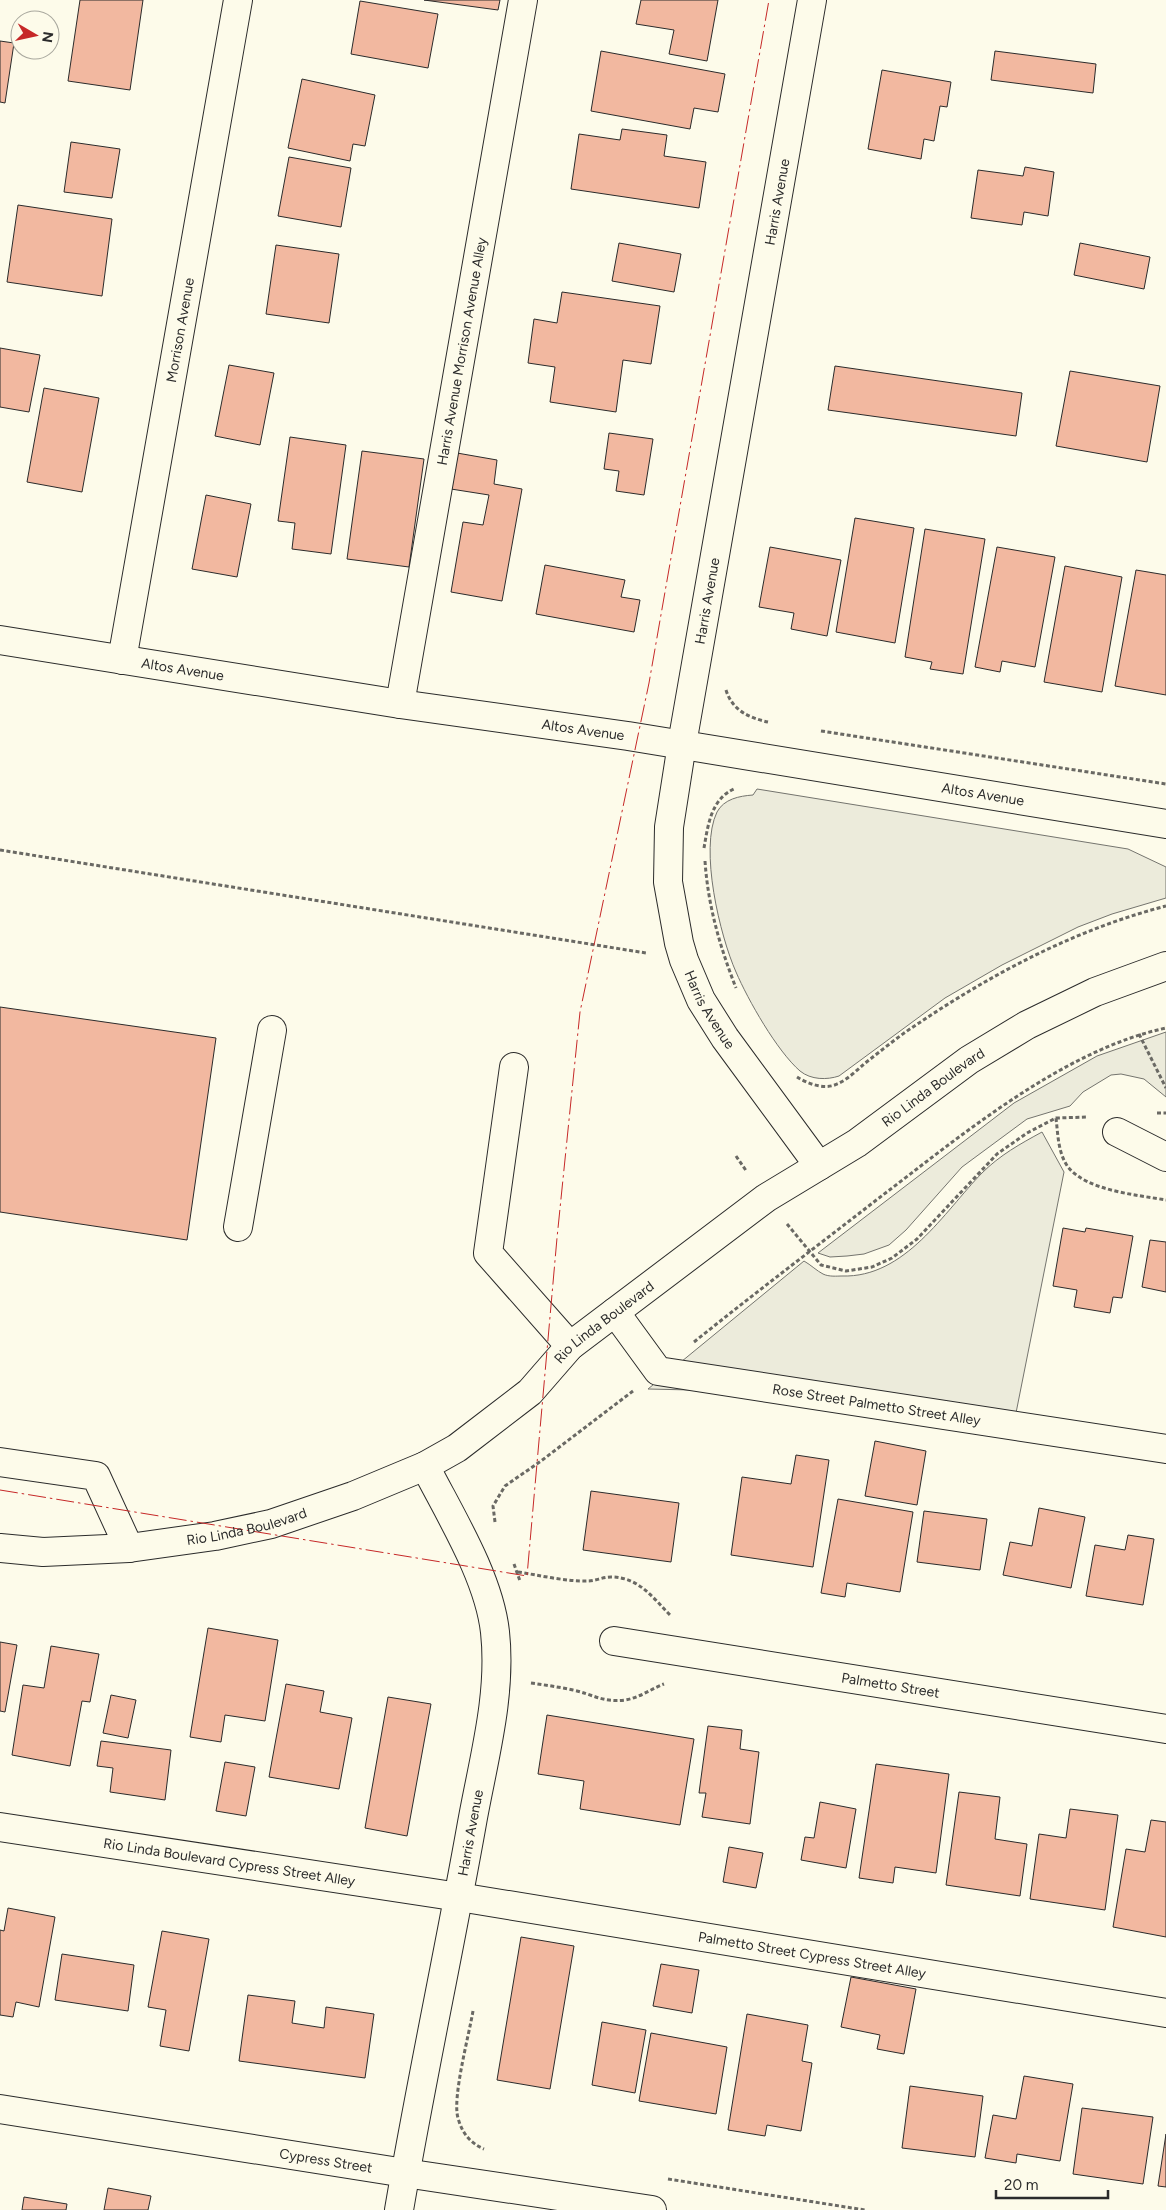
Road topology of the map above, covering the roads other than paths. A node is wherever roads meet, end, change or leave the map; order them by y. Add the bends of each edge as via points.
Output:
1 (238, 0) edge
2 (522, 0) edge
3 (812, 0) edge
4 (0, 640) edge
5 (122, 660) junction
6 (400, 704) junction
7 (682, 744) junction
8 (1166, 824) edge
9 (1166, 966) edge
10 (272, 1030) dead end
11 (514, 1067) dead end
12 (1118, 1132) dead end
13 (1166, 1156) edge
14 (819, 1166) junction
15 (238, 1227) dead end
16 (615, 1312) junction
17 (570, 1346) junction
18 (1166, 1449) edge
19 (0, 1462) edge
20 (425, 1466) junction
21 (0, 1548) edge
22 (129, 1548) junction
23 (614, 1641) dead end
24 (1166, 1729) edge
25 (0, 1827) edge
26 (459, 1897) junction
27 (1166, 2013) edge
28 (0, 2109) edge
29 (405, 2173) junction
30 (399, 2210) edge
31 (652, 2210) edge

1 - 5 street, Morrison Avenue
2 - 6 street, Harris Avenue Morrison Avenue Alley
3 - 7 street, Harris Avenue
4 - 5 street, Altos Avenue
5 - 6 street, Altos Avenue
6 - 7 street, Altos Avenue
7 - 8 street, Altos Avenue
7 - 14 street, Harris Avenue via 669,827 668,882 684,960 701,1000 724,1038
9 - 14 street, Rio Linda Boulevard via 1095,992 1027,1025 969,1060
10 - 15 street
11 - 17 street via 488,1253
12 - 13 street
14 - 16 street, Rio Linda Boulevard via 766,1198
16 - 17 street, Rio Linda Boulevard
16 - 18 street, Rose Street Palmetto Street Alley via 658,1371
17 - 20 street, Rio Linda Boulevard via 530,1392 457,1448
19 - 22 street via 96,1476
20 - 22 street, Rio Linda Boulevard via 353,1496 271,1524
20 - 26 street, Harris Avenue via 487,1594 495,1631 497,1670 493,1708
21 - 22 street, Rio Linda Boulevard via 43,1552
23 - 24 street, Palmetto Street
25 - 26 street, Rio Linda Boulevard Cypress Street Alley
26 - 27 street, Palmetto Street Cypress Street Alley
26 - 29 street, Harris Avenue
28 - 29 street, Cypress Street
29 - 30 street, Harris Avenue
29 - 31 street, Cypress Street

